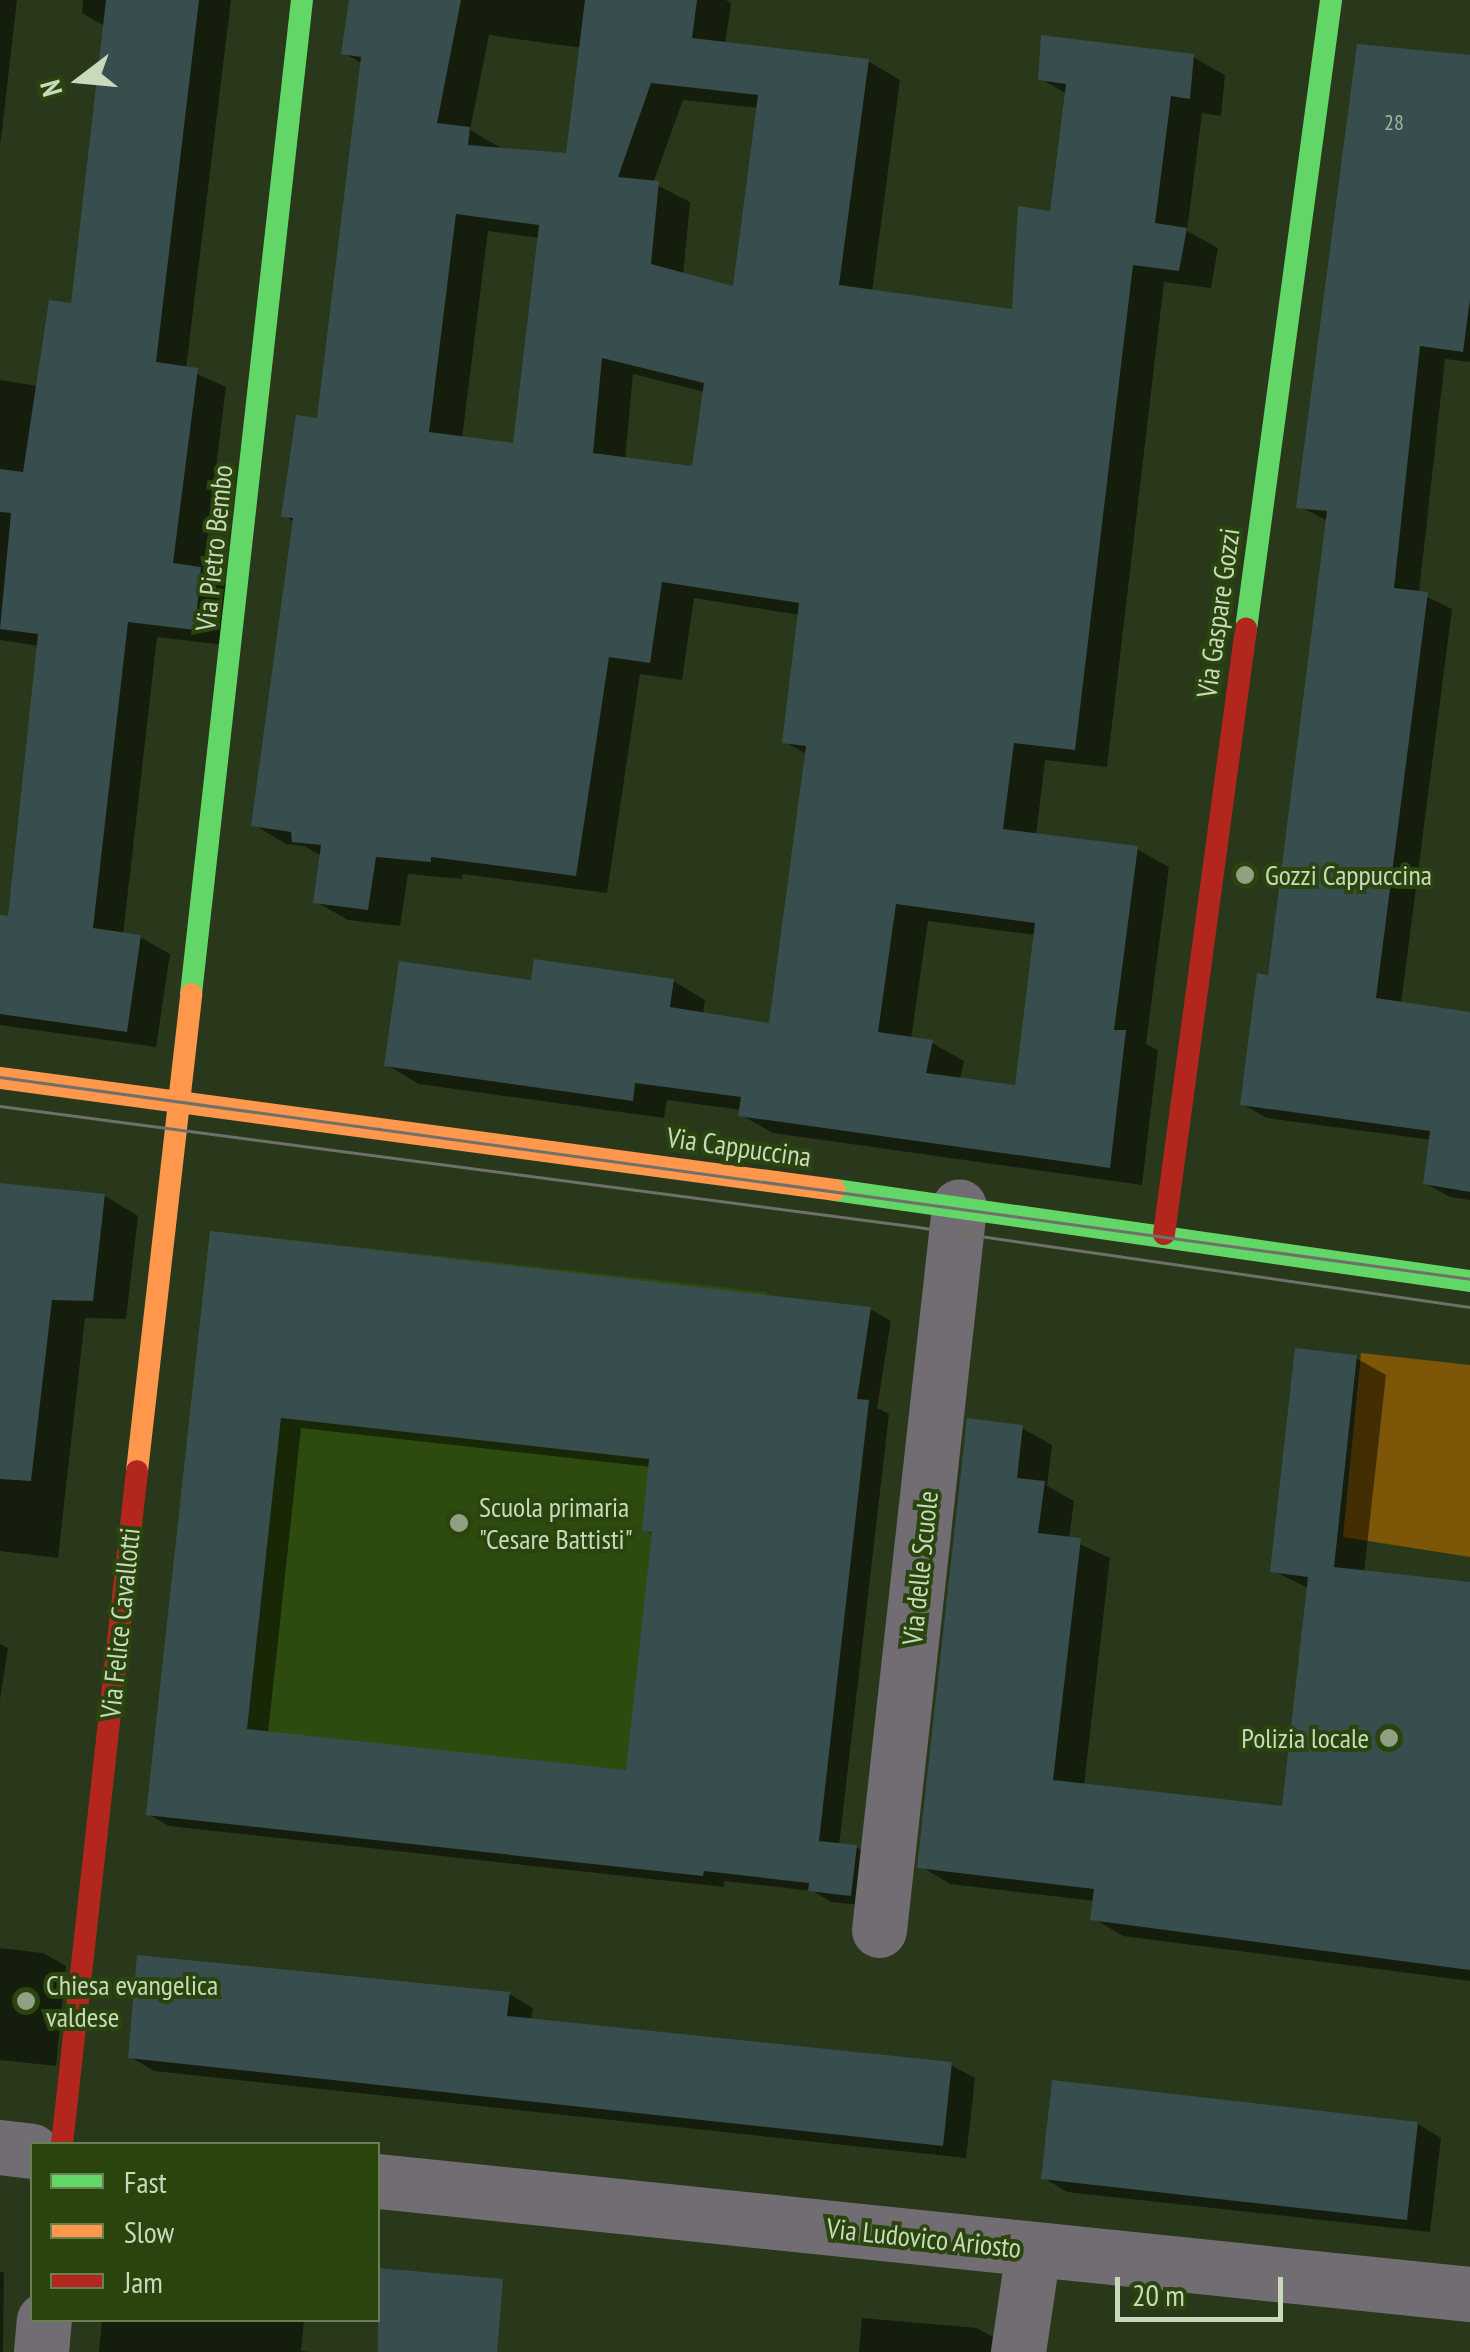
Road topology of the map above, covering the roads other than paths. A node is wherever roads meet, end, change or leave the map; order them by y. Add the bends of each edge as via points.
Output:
1 (302, 0) edge
2 (1331, 0) edge
3 (0, 1078) edge
4 (180, 1102) junction
5 (959, 1206) junction
6 (1164, 1234) junction
7 (1470, 1281) edge
8 (879, 1930) dead end
9 (62, 2142) edge
10 (0, 2147) edge
11 (30, 2151) edge
12 (380, 2181) edge
13 (1034, 2250) junction
14 (1470, 2294) edge
15 (44, 2322) edge
16 (41, 2352) edge
17 (1018, 2352) edge

1 - 4 street, Via Pietro Bembo
2 - 6 street, Via Gaspare Gozzi
3 - 4 street, Via Cappuccina
4 - 5 street, Via Cappuccina
4 - 9 street, Via Felice Cavallotti
5 - 6 street, Via Cappuccina
5 - 8 street, Via delle Scuole
6 - 7 street, Via Cappuccina
10 - 11 street
12 - 13 street, Via Ludovico Ariosto
13 - 14 street, Via Ludovico Ariosto
13 - 17 street
15 - 16 street

